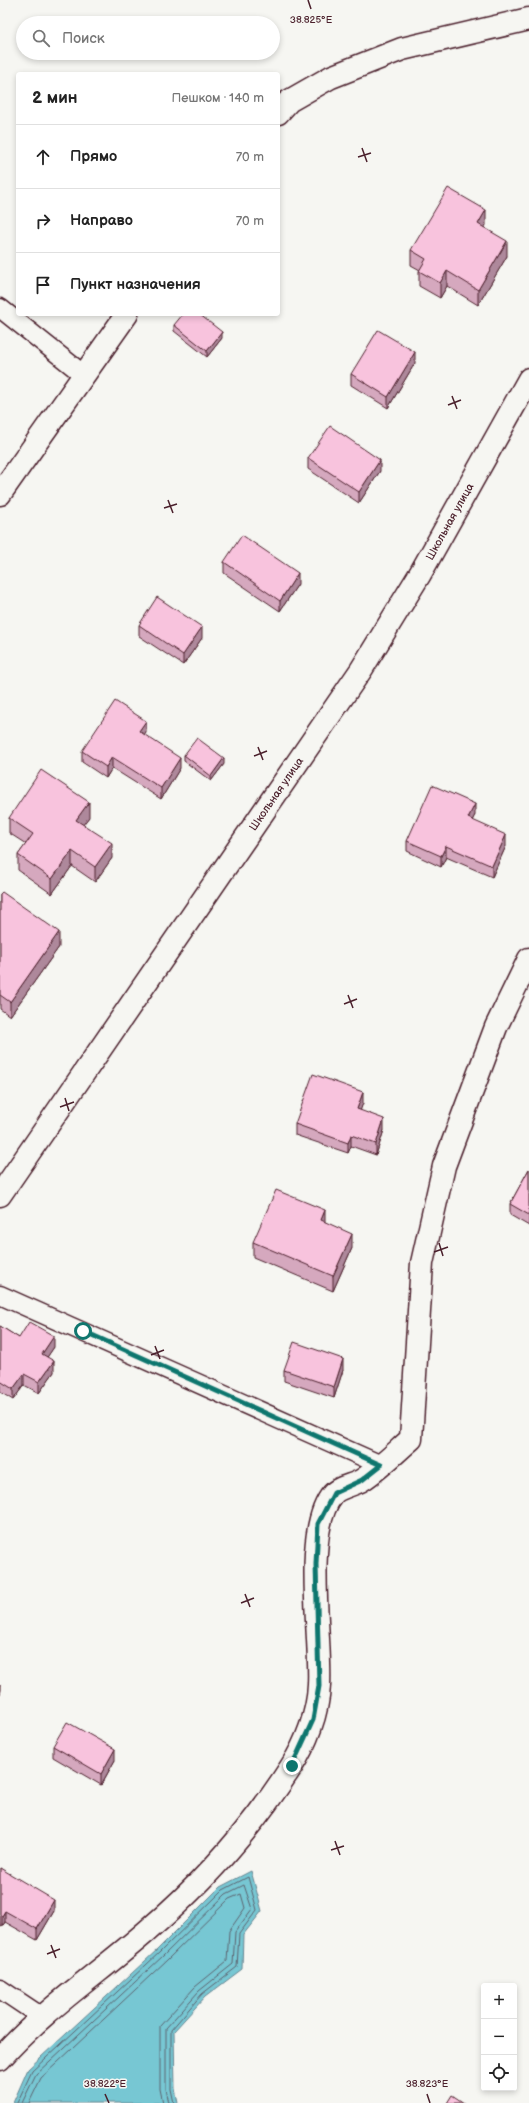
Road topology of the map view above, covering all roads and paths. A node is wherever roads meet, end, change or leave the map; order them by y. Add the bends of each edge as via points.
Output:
1 (529, 19) edge
2 (280, 111) edge
3 (0, 308) edge
4 (126, 316) edge
5 (84, 375) junction
6 (529, 379) edge
7 (0, 494) edge
8 (529, 959) edge
9 (0, 1195) edge
10 (0, 1295) edge
11 (381, 1465) junction
12 (0, 1988) edge
13 (42, 2017) junction
14 (0, 2059) edge

1 - 2 street via 402,49 331,77 289,102
3 - 5 lane
4 - 5 street
5 - 7 street
6 - 9 street, Школьная улица via 420,574 361,670
8 - 11 street via 496,1027 444,1166 422,1263 410,1439
10 - 11 lane
11 - 13 street via 362,1480 334,1493 318,1524 316,1564 319,1686 313,1720 292,1766 247,1828 207,1874 148,1931
12 - 13 lane
13 - 14 street

